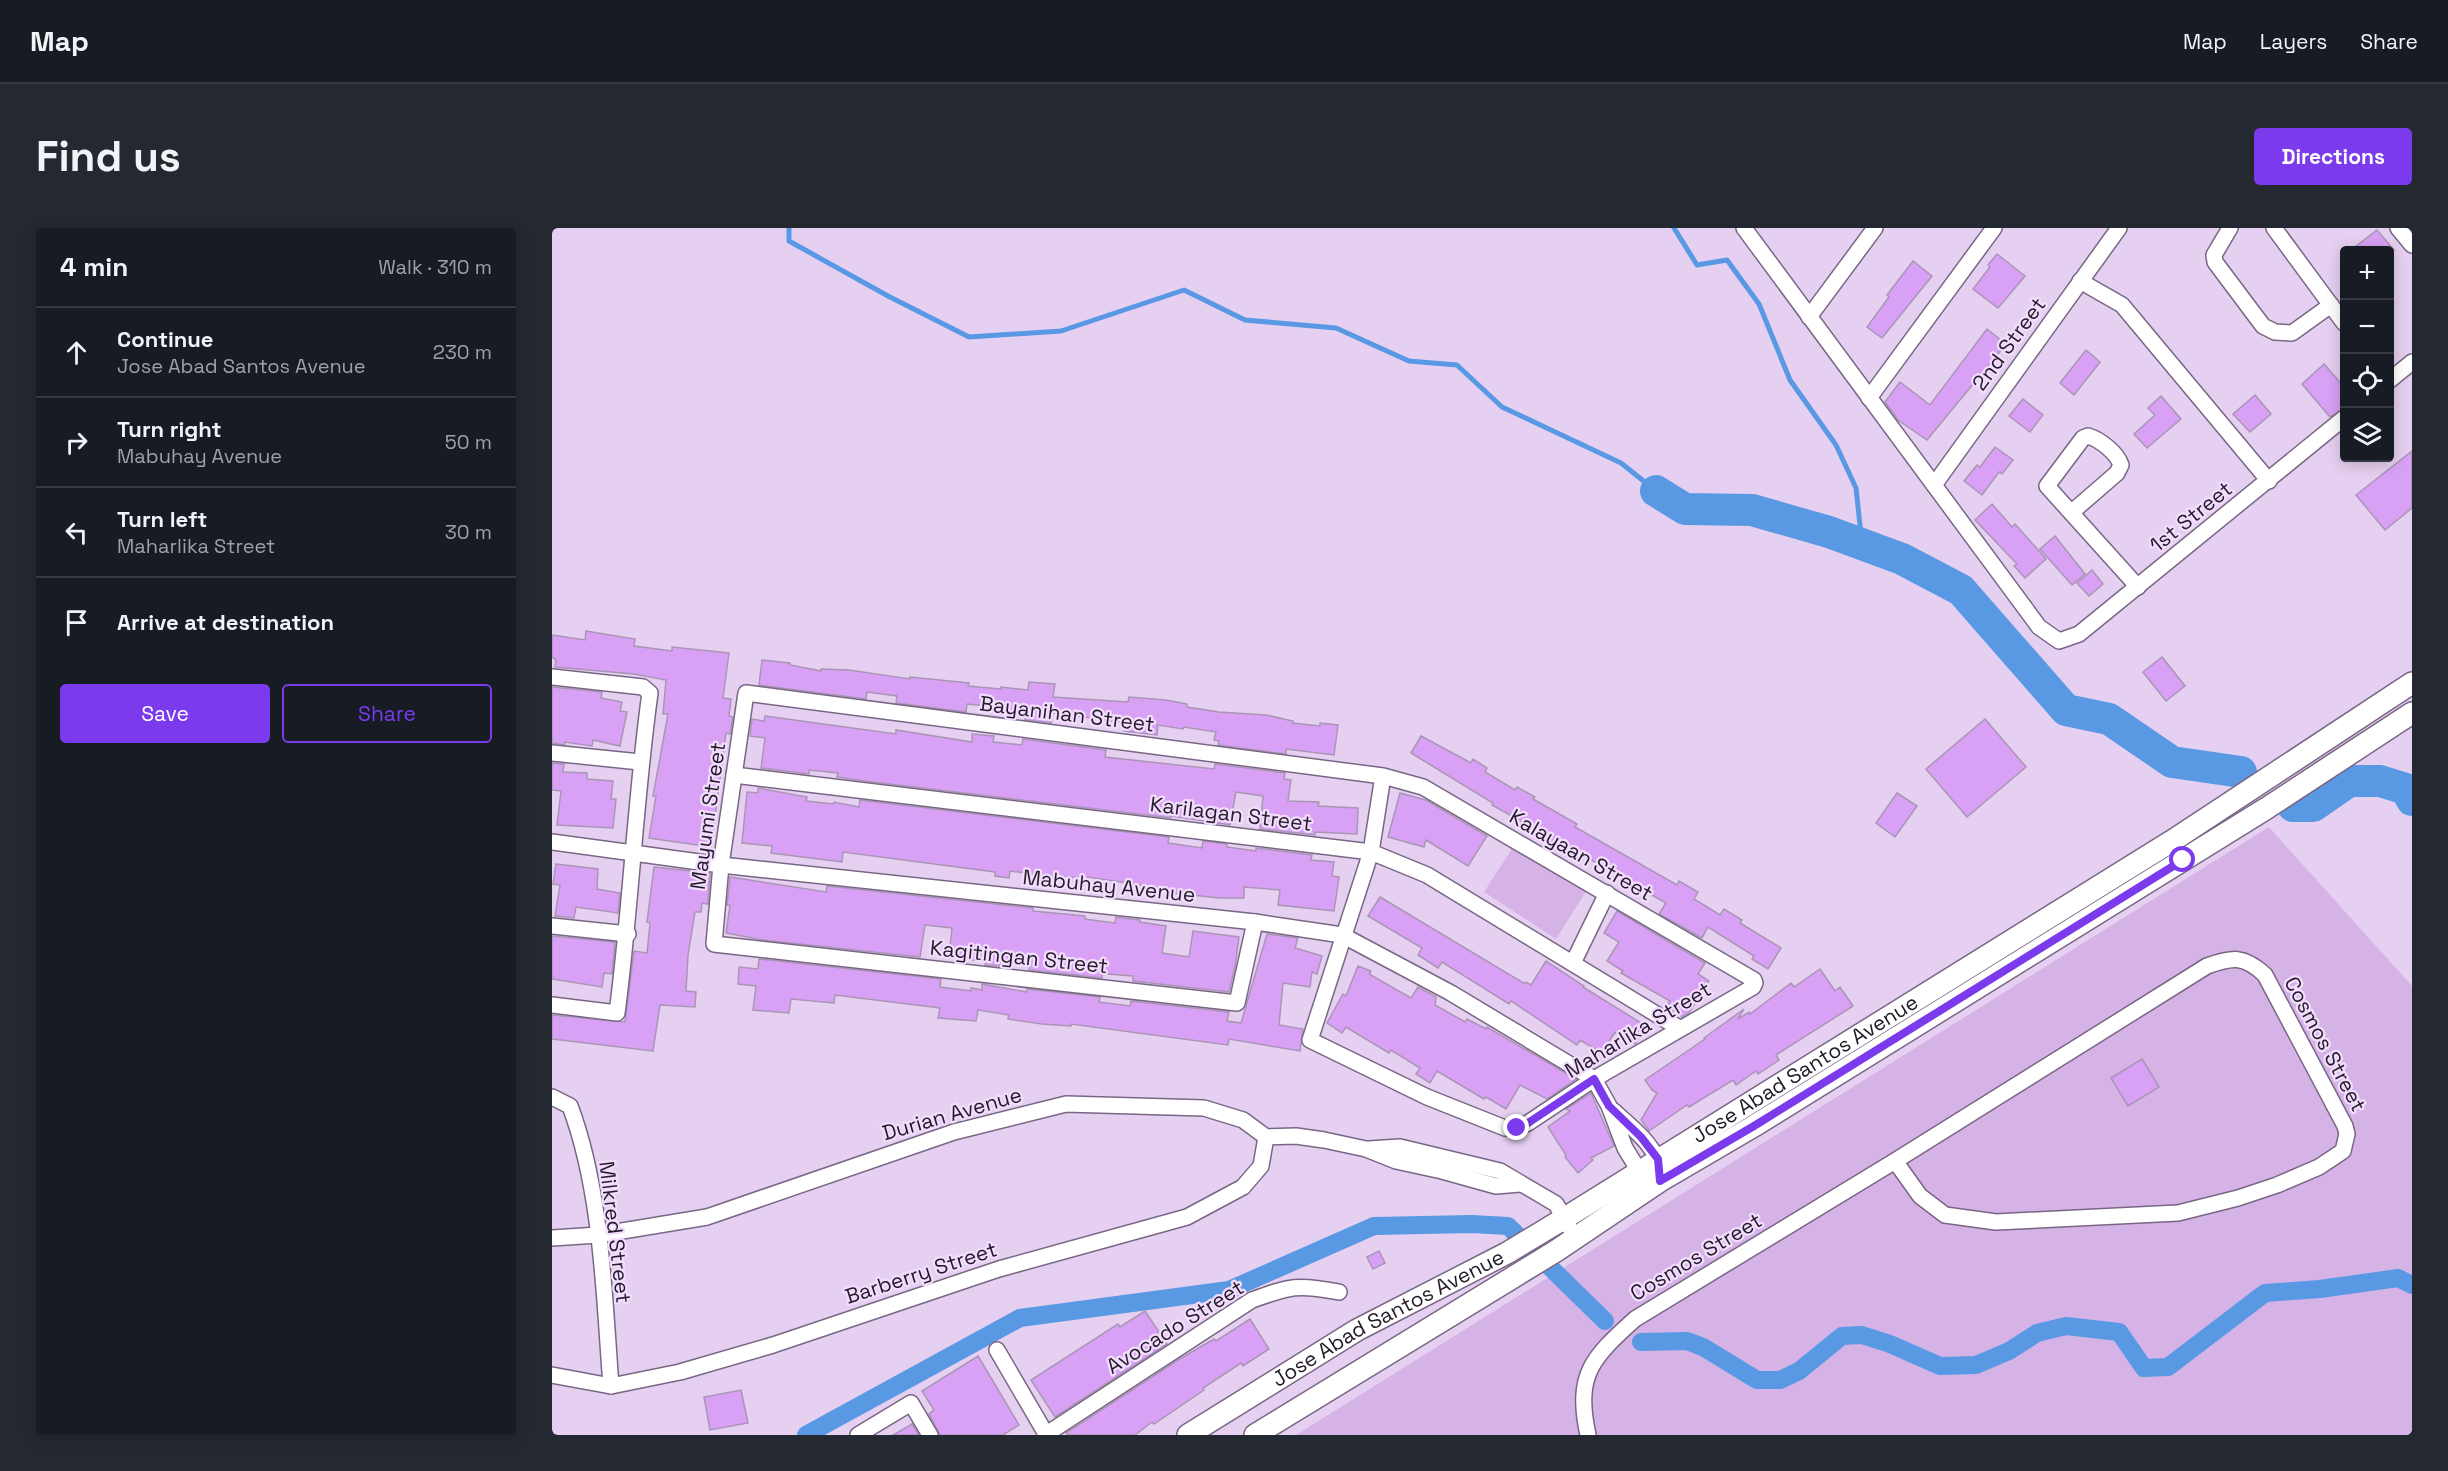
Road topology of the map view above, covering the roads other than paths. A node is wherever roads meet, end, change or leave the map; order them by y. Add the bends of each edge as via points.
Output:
1 (1875, 228) edge
2 (1994, 228) edge
3 (2119, 228) edge
4 (2230, 228) edge
5 (2274, 228) edge
6 (2398, 228) edge
7 (1751, 231) edge
8 (2412, 245) edge
9 (2080, 281) junction
10 (2331, 305) junction
11 (1809, 317) junction
12 (2340, 317) edge
13 (2412, 362) edge
14 (2394, 377) edge
15 (1869, 398) junction
16 (2340, 421) edge
17 (2269, 480) junction
18 (1934, 485) junction
19 (2072, 512) junction
20 (2138, 587) junction
21 (552, 677) edge
22 (2412, 683) edge
23 (746, 693) joint
24 (2412, 713) edge
25 (552, 753) edge
26 (640, 762) junction
27 (734, 775) junction
28 (1383, 776) junction
29 (552, 842) edge
30 (632, 852) junction
31 (1371, 852) junction
32 (721, 865) junction
33 (1607, 893) junction
34 (1255, 922) junction
35 (552, 926) edge
36 (628, 934) junction
37 (1342, 935) junction
38 (714, 944) joint
39 (1573, 963) junction
40 (1754, 980) joint
41 (552, 1005) edge
42 (1679, 1028) junction
43 (1594, 1079) junction
44 (552, 1097) edge
45 (1609, 1106) junction
46 (1266, 1137) junction
47 (1658, 1159) junction
48 (1895, 1161) junction
49 (1640, 1171) junction
50 (1660, 1181) junction
51 (1565, 1218) junction
52 (598, 1235) junction
53 (1575, 1237) junction
54 (552, 1238) edge
55 (1339, 1292) dead end
56 (996, 1350) dead end
57 (552, 1375) edge
58 (611, 1386) junction
59 (858, 1435) edge
60 (930, 1435) edge
61 (1045, 1435) edge
62 (1188, 1435) edge
63 (1255, 1435) edge
64 (1588, 1435) edge

1 - 11 street
2 - 15 street
3 - 9 street, 2nd Street
4 - 10 street via 2214,255 2215,262 2263,326 2275,332 2292,333
5 - 10 street
6 - 8 street
7 - 11 street
9 - 17 street via 2122,305
9 - 18 street, 2nd Street
10 - 12 street
11 - 15 street
13 - 14 street
15 - 18 street
16 - 17 street, 1st Street
17 - 20 street, 1st Street
18 - 20 street, 1st Street via 2039,627 2059,641 2079,634
19 - 19 street via 2047,486 2088,436 2119,458 2121,465 2117,473
19 - 20 street
21 - 26 street via 643,687 650,693
22 - 47 main road, Jose Abad Santos Avenue via 2241,797
23 - 27 street, Mayumi Street
23 - 28 street, Bayanihan Street
24 - 50 main road, Jose Abad Santos Avenue via 2267,808
25 - 26 street
26 - 30 street
27 - 31 street, Karilagan Street
27 - 32 street, Mayumi Street
28 - 31 street
28 - 33 street, Kalayaan Street via 1423,788
29 - 30 street, Mabuhay Avenue
30 - 32 street, Mabuhay Avenue
30 - 36 street
31 - 37 street
31 - 39 street, Karilagan Street via 1427,875
32 - 34 street, Mabuhay Avenue
32 - 38 street, Mayumi Street
33 - 39 street
33 - 40 street, Kalayaan Street
34 - 37 street, Mabuhay Avenue
34 - 38 street, Kagitingan Street via 1237,1003
35 - 36 street
36 - 41 street via 617,1013
37 - 43 street, Mabuhay Avenue via 1451,993
37 - 43 street, Maharlika Street via 1310,1040 1427,1097 1505,1128 1528,1123
39 - 42 street, Karilagan Street
40 - 42 street, Maharlika Street via 1753,987
42 - 43 street, Maharlika Street
43 - 45 street, Mabuhay Avenue
44 - 52 street, Milkred Street via 570,1106 580,1133
45 - 47 street, Mabuhay Avenue
45 - 49 street, Mabuhay Avenue via 1625,1148
46 - 51 street via 1296,1136 1366,1149 1396,1161 1496,1186 1520,1184 1556,1204
46 - 52 street, Durian Avenue via 1243,1120 1204,1108 1066,1104 954,1132 707,1217
46 - 58 street, Barberry Street via 1261,1166 1243,1186 1186,1217 999,1269 773,1345 680,1372
47 - 49 main road, Jose Abad Santos Avenue
47 - 50 street
48 - 48 street, Cosmos Street via 2207,966 2235,959 2255,965 2265,975 2347,1134 2343,1151 2319,1167 2238,1198 2178,1213 1996,1222 1945,1215 1920,1196
48 - 64 street, Cosmos Street via 1635,1319 1608,1344 1591,1367 1583,1389
49 - 50 street
49 - 51 main road, Jose Abad Santos Avenue
50 - 53 main road, Jose Abad Santos Avenue
51 - 53 street
51 - 62 main road, Jose Abad Santos Avenue via 1507,1253 1357,1330
52 - 54 street, Durian Avenue
52 - 58 street, Milkred Street
53 - 63 main road, Jose Abad Santos Avenue
55 - 61 street, Avocado Street via 1288,1287 1252,1300
56 - 61 street
57 - 58 street, Barberry Street
59 - 60 street via 911,1403

